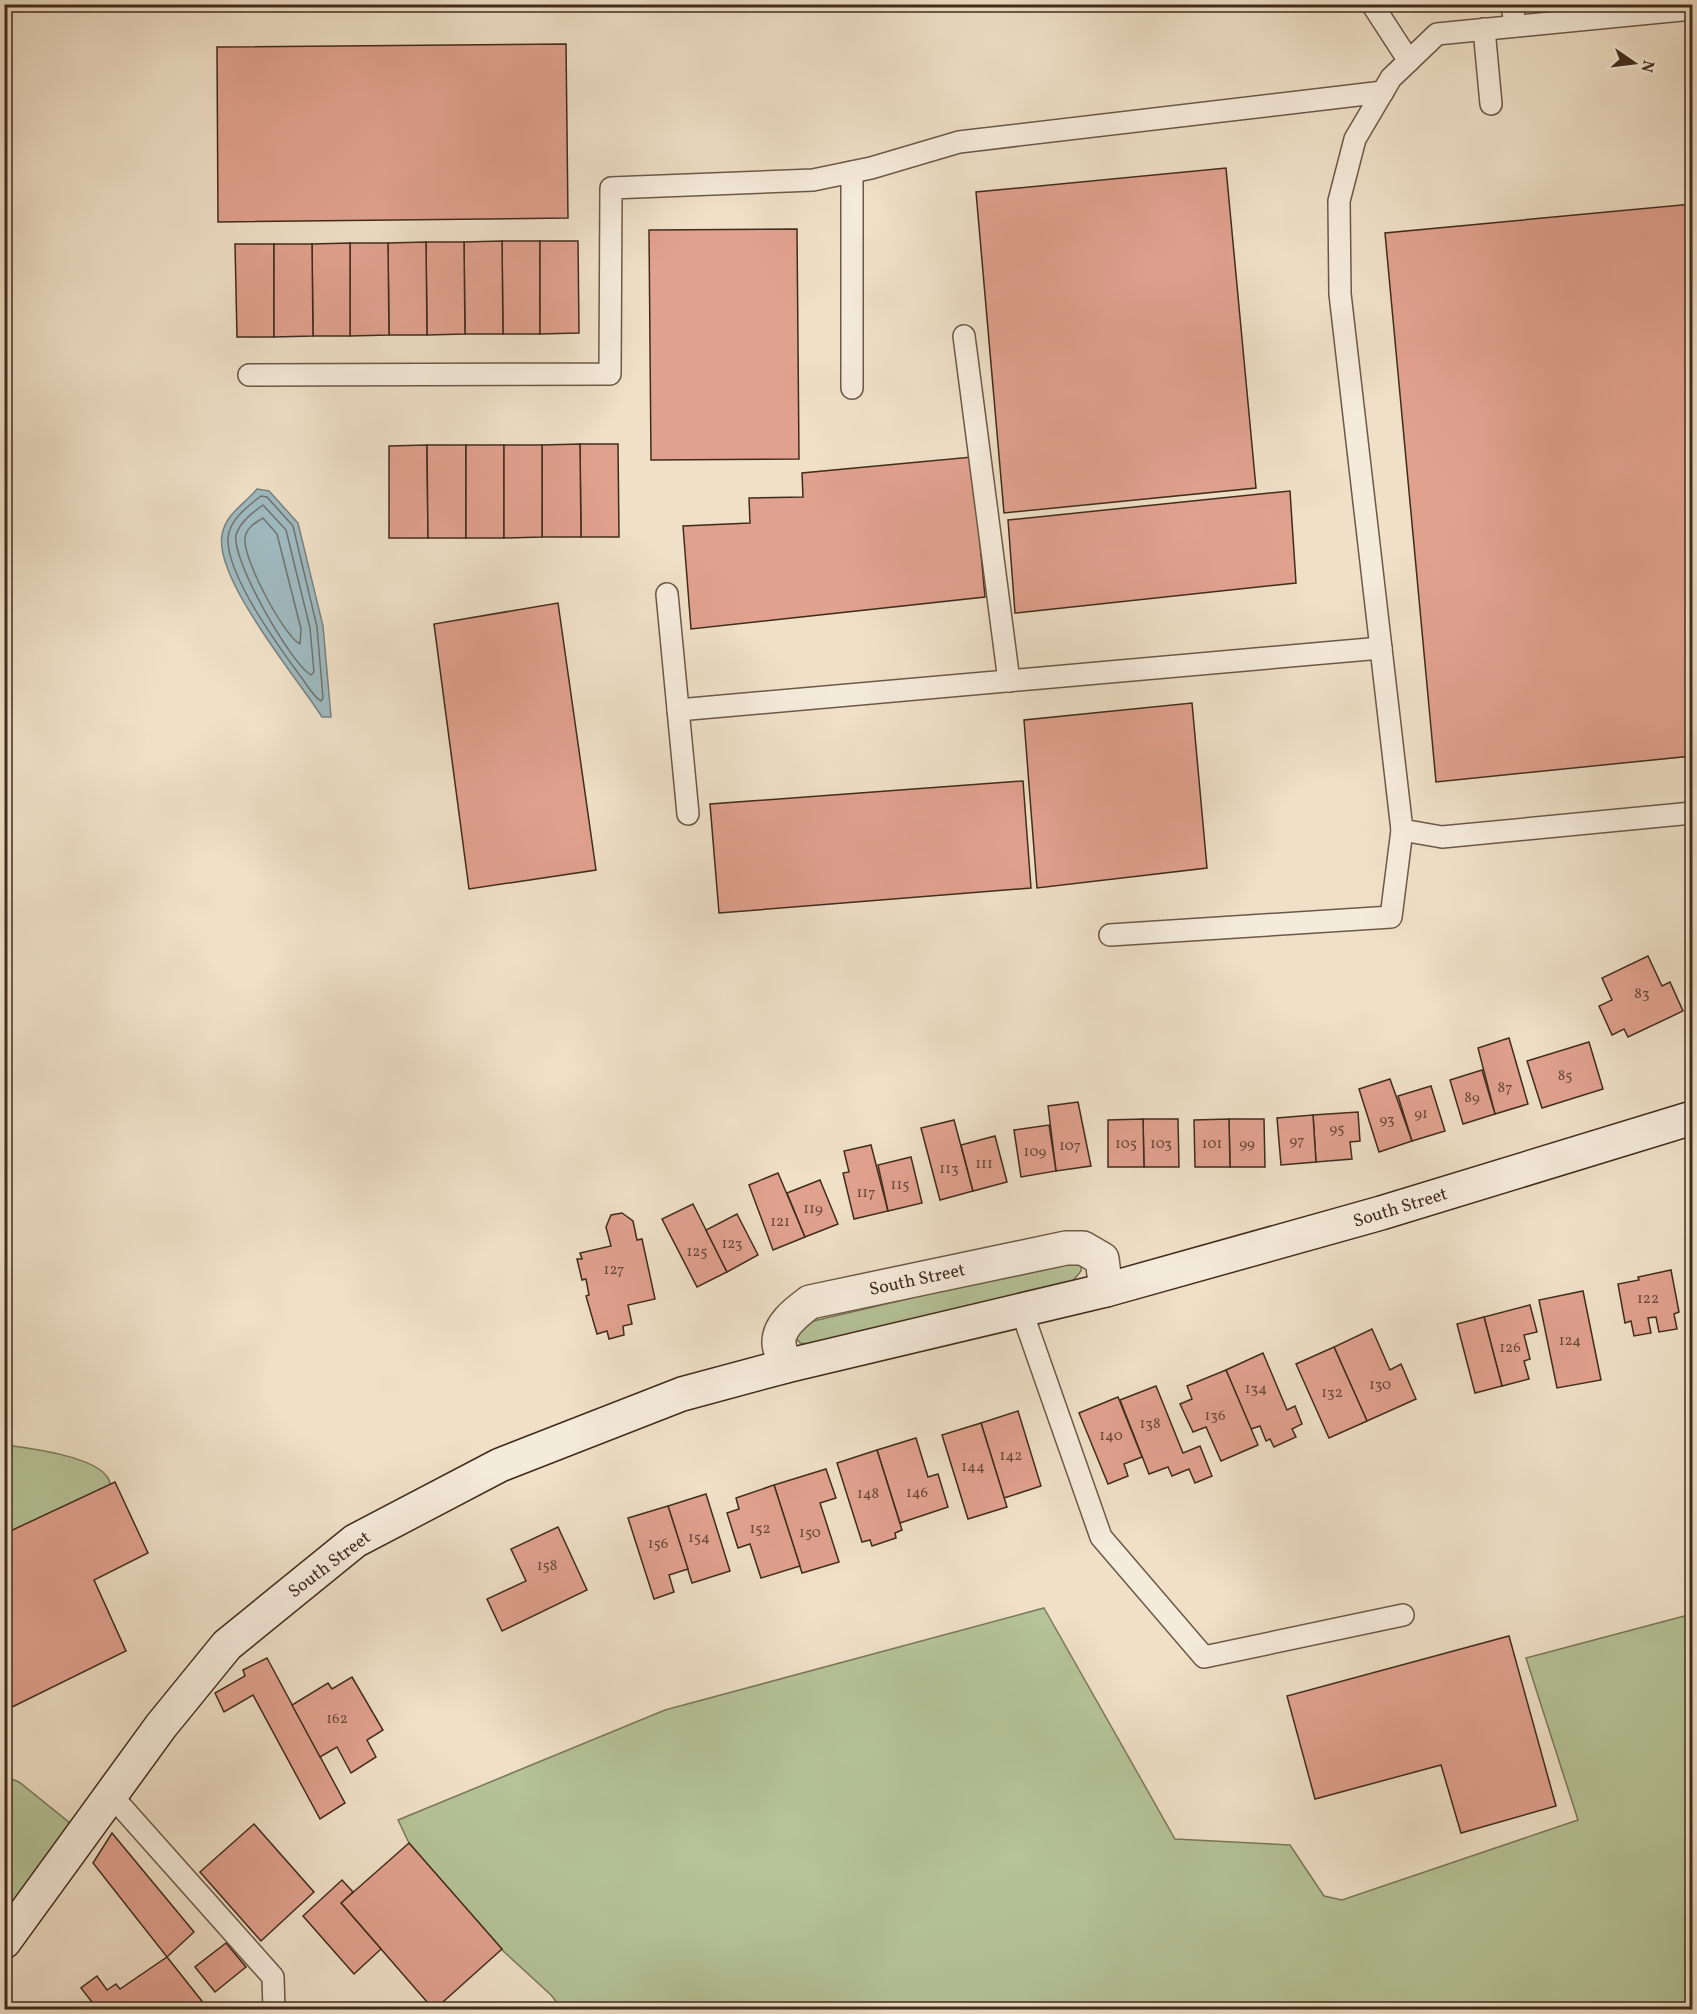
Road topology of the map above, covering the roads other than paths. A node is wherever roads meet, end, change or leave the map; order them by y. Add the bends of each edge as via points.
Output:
1 (1372, 4) edge
2 (1512, 4) edge
3 (1635, 9) edge
4 (1692, 9) edge
5 (1515, 26) junction
6 (1484, 29) junction
7 (1409, 61) junction
8 (1383, 92) junction
9 (1491, 104) dead end
10 (852, 172) junction
11 (964, 336) dead end
12 (249, 375) dead end
13 (852, 388) dead end
14 (667, 594) dead end
15 (1381, 648) junction
16 (1009, 681) junction
17 (678, 710) junction
18 (1692, 813) edge
19 (688, 814) dead end
20 (1402, 830) junction
21 (1110, 935) dead end
22 (1692, 1118) edge
23 (1106, 1290) junction
24 (1021, 1309) junction
25 (786, 1365) junction
26 (1403, 1615) dead end
27 (111, 1795) junction
28 (4, 1942) edge
29 (274, 2010) edge

1 - 7 lane
2 - 5 lane
3 - 4 lane
3 - 5 lane
5 - 6 lane
6 - 7 lane via 1437,34
6 - 9 lane
7 - 8 lane
8 - 10 lane via 959,142
8 - 15 lane via 1355,139 1339,201 1340,294
10 - 12 lane via 813,180 610,188 610,374
10 - 13 lane
11 - 16 lane
14 - 17 lane
15 - 16 lane
15 - 20 lane
16 - 17 lane
17 - 19 lane
18 - 20 lane via 1442,837
20 - 21 lane via 1391,917
22 - 23 street, South Street via 1381,1213
23 - 24 street, South Street
23 - 25 street, South Street via 1102,1259 1083,1248 1066,1248 810,1302 794,1314 781,1334 778,1342
24 - 25 street, South Street
24 - 26 lane via 1101,1538 1204,1658
25 - 27 street, South Street via 682,1394 532,1451 354,1541 227,1645 160,1726
27 - 28 street, South Street
27 - 29 lane via 273,1977

